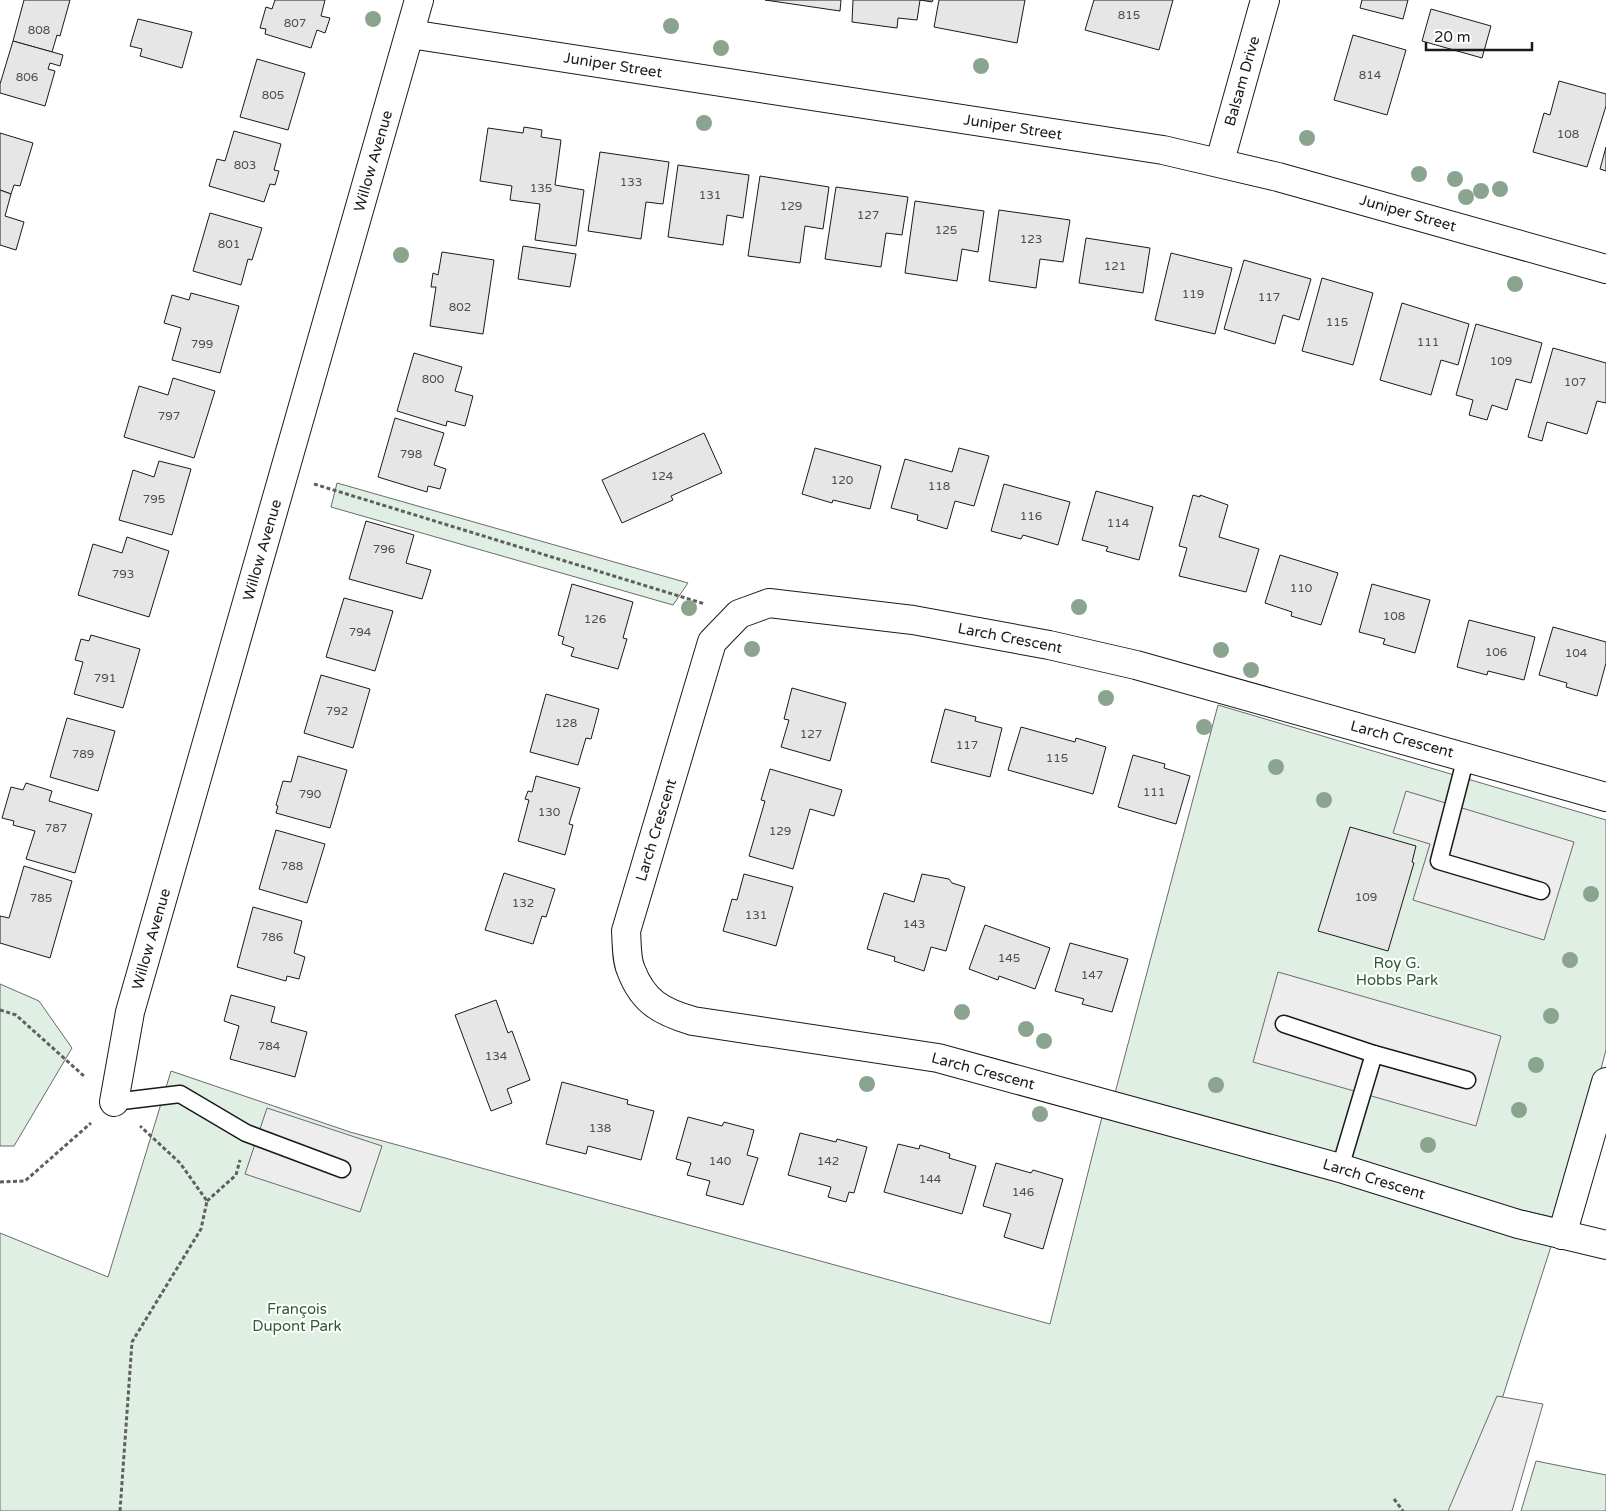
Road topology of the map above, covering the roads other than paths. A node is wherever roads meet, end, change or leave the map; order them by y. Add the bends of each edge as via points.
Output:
1 (419, 0) edge
2 (1265, 0) edge
3 (410, 34) junction
4 (1220, 162) junction
5 (1606, 269) edge
6 (1466, 757) junction
7 (1606, 797) edge
8 (1541, 891) dead end
9 (1284, 1024) dead end
10 (1374, 1054) junction
11 (1467, 1080) dead end
12 (1606, 1082) edge
13 (114, 1102) joint
14 (1340, 1168) junction
15 (342, 1169) dead end
16 (1562, 1235) junction
17 (1606, 1246) edge

1 - 3 street, Willow Avenue
2 - 4 street, Balsam Drive
3 - 4 street, Juniper Street via 1163,150
3 - 13 street, Willow Avenue via 130,1012
4 - 5 street, Juniper Street
6 - 7 street, Larch Crescent
6 - 8 lane via 1439,861
6 - 14 street, Larch Crescent via 1136,665 1050,645 913,620 769,604 739,614 712,642 626,931 630,969 648,999 668,1014 693,1021 938,1058
9 - 10 lane
10 - 11 lane
10 - 14 lane
12 - 16 street
13 - 15 lane via 180,1094 246,1133
14 - 16 street, Larch Crescent
16 - 17 street, Larch Crescent

